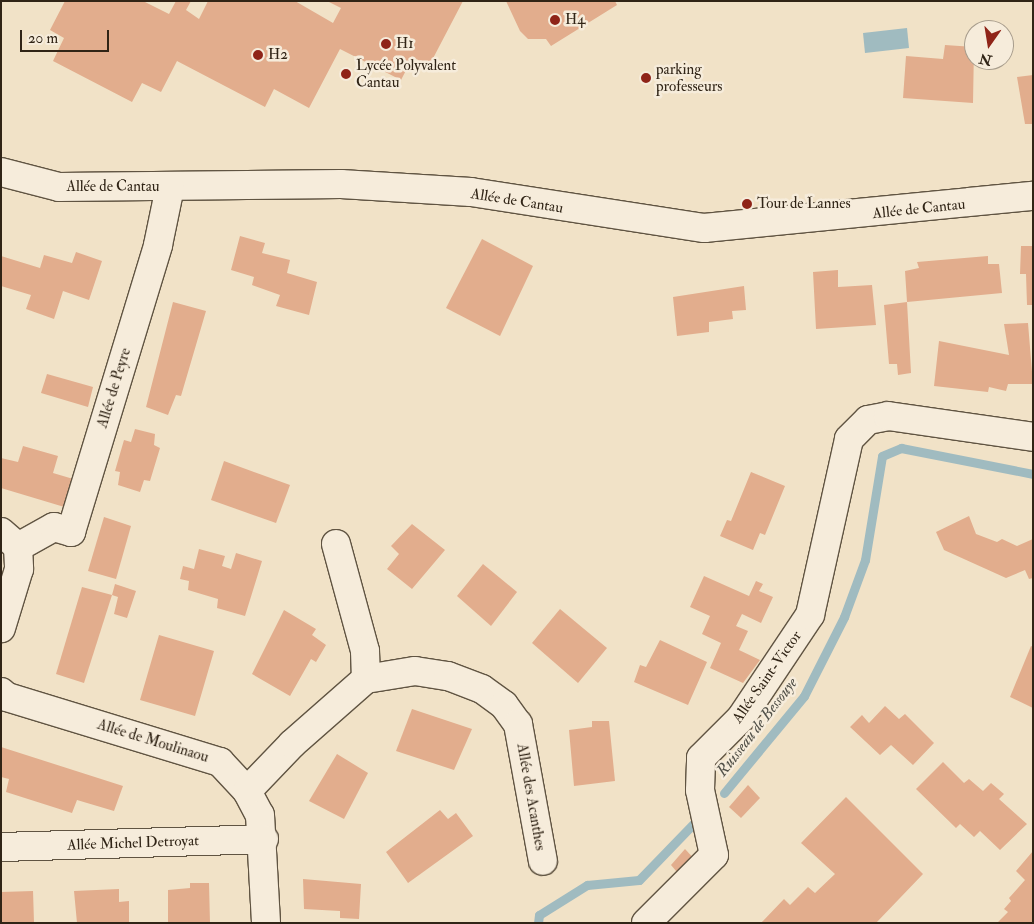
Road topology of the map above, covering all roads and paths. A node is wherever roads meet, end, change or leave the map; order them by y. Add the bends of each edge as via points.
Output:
1 (1, 172) edge
2 (170, 187) junction
3 (1033, 196) edge
4 (1033, 437) edge
5 (10, 540) edge
6 (336, 544) dead end
7 (1, 628) edge
8 (366, 679) junction
9 (1, 692) edge
10 (248, 791) junction
11 (264, 838) junction
12 (1, 847) edge
13 (542, 861) dead end
14 (266, 923) edge
15 (646, 923) edge

1 - 2 street, Allée de Cantau via 60,187
2 - 3 street, Allée de Cantau via 340,184 471,192 704,228
2 - 5 street, Allée de Peyre via 158,245 70,532 54,527
4 - 15 street, Allée Saint-Victor via 888,416 868,420 849,439 810,615 740,718 701,758 700,790 714,856
5 - 7 street via 19,569
6 - 8 street via 365,652
8 - 10 street via 292,744
8 - 13 street, Allée des Acanthes via 415,671 448,676 482,689 504,705 518,724
9 - 10 street, Allée de Moulinaou via 7,697 191,750 220,762
10 - 11 street, Allée de Moulinaou via 260,815
11 - 12 street, Allée Michel Detroyat
11 - 14 street, Allée de Moulinaou

